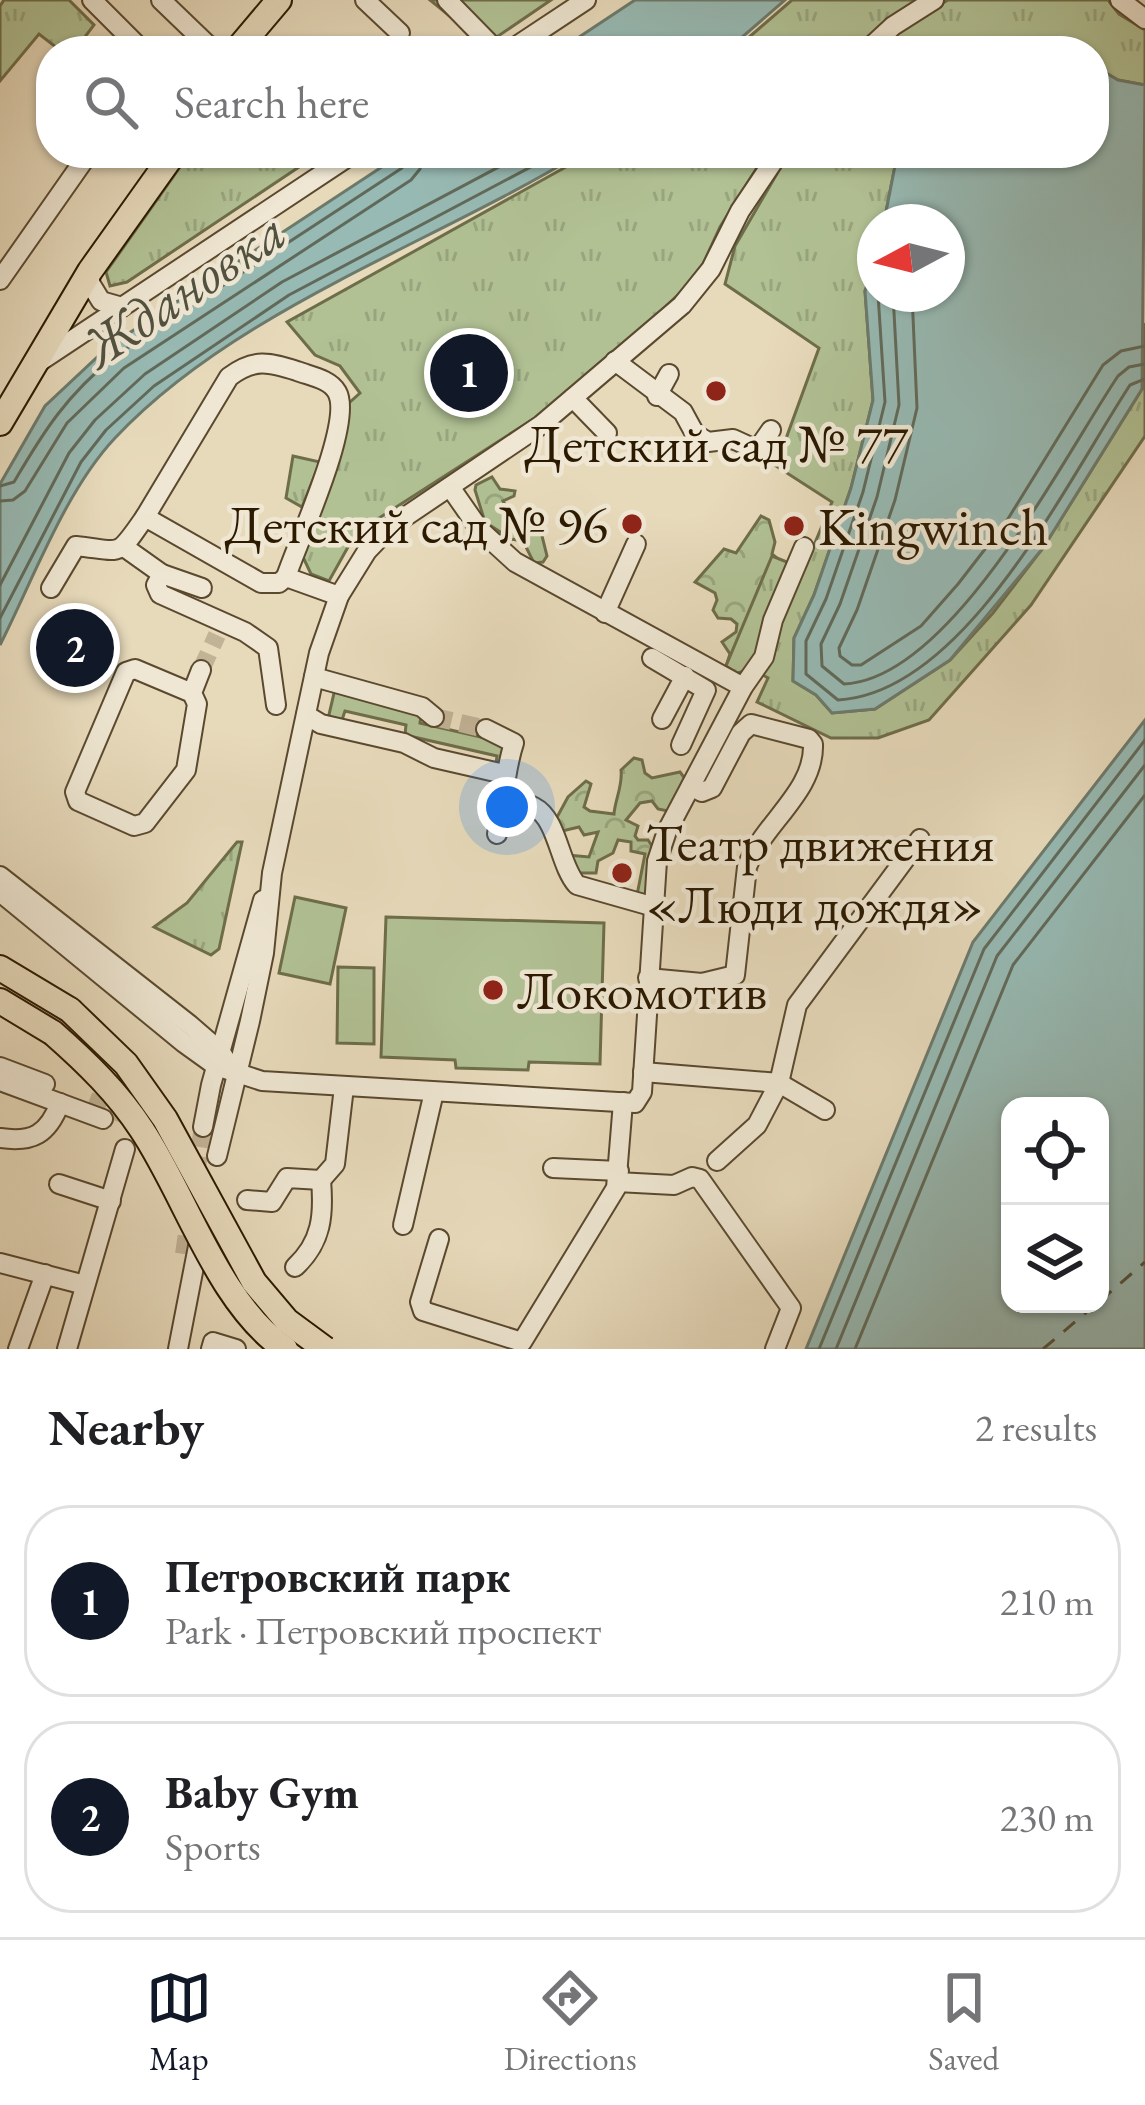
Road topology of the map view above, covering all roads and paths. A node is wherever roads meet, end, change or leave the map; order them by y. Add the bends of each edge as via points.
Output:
1 (92, 0) edge
2 (161, 0) edge
3 (278, 0) edge
4 (292, 0) edge
5 (365, 0) edge
6 (447, 0) edge
7 (586, 0) edge
8 (934, 0) edge
9 (1120, 0) edge
10 (1145, 19) edge
11 (400, 33) dead end
12 (128, 36) edge
13 (198, 36) edge
14 (248, 36) edge
15 (262, 36) edge
16 (482, 36) edge
17 (532, 36) edge
18 (882, 36) edge
19 (78, 168) edge
20 (148, 168) edge
21 (162, 168) edge
22 (331, 168) edge
23 (768, 168) edge
24 (328, 170) joint
25 (90, 271) junction
26 (0, 280) edge
27 (122, 307) junction
28 (615, 362) junction
29 (30, 368) junction
30 (670, 374) dead end
31 (0, 394) edge
32 (657, 396) junction
33 (573, 398) junction
34 (0, 423) edge
35 (771, 430) dead end
36 (607, 433) dead end
37 (450, 487) junction
38 (145, 517) junction
39 (282, 519) dead end
40 (303, 530) junction
41 (636, 544) dead end
42 (804, 547) dead end
43 (124, 548) junction
44 (162, 574) junction
45 (286, 577) junction
46 (202, 587) dead end
47 (51, 588) dead end
48 (339, 596) junction
49 (605, 613) junction
50 (652, 658) dead end
51 (683, 668) junction
52 (202, 670) tunnel mouth
53 (314, 677) junction
54 (743, 687) junction
55 (192, 693) junction
56 (306, 713) junction
57 (434, 717) tunnel mouth
58 (727, 718) junction
59 (662, 719) dead end
60 (746, 728) junction
61 (485, 730) dead end
62 (681, 745) dead end
63 (504, 774) junction
64 (691, 786) junction
65 (505, 798) junction
66 (497, 834) dead end
67 (920, 839) dead end
68 (272, 872) junction
69 (0, 876) edge
70 (0, 892) edge
71 (651, 906) junction
72 (0, 968) edge
73 (642, 970) junction
74 (0, 1001) edge
75 (218, 1059) junction
76 (0, 1067) edge
77 (643, 1072) junction
78 (235, 1074) junction
79 (0, 1081) edge
80 (779, 1083) junction
81 (344, 1087) junction
82 (434, 1092) junction
83 (89, 1100) tunnel mouth
84 (623, 1102) junction
85 (60, 1103) junction
86 (825, 1110) dead end
87 (103, 1119) tunnel mouth
88 (203, 1127) tunnel mouth
89 (0, 1138) edge
90 (125, 1149) dead end
91 (717, 1161) dead end
92 (553, 1168) dead end
93 (618, 1176) junction
94 (320, 1180) junction
95 (59, 1184) dead end
96 (247, 1200) dead end
97 (111, 1201) junction
98 (403, 1225) dead end
99 (440, 1239) dead end
100 (184, 1254) tunnel mouth
101 (0, 1263) edge
102 (295, 1268) dead end
103 (45, 1274) junction
104 (85, 1285) junction
105 (522, 1342) junction
106 (18, 1349) edge
107 (67, 1349) edge
108 (166, 1349) edge
109 (178, 1349) edge
110 (211, 1349) edge
111 (236, 1349) edge
112 (284, 1349) edge
113 (325, 1349) edge
114 (544, 1349) edge
115 (775, 1349) edge

1 - 12 street
2 - 13 street
3 - 14 main road
4 - 15 main road
5 - 11 street
6 - 16 street
7 - 17 street
8 - 18 street
9 - 10 street
19 - 26 street
20 - 31 main road
21 - 25 main road
22 - 24 street
23 - 28 street via 698,289
24 - 27 street
25 - 27 street via 100,301
25 - 29 main road
27 - 29 street
28 - 32 street
28 - 33 street
29 - 34 main road
30 - 32 street
32 - 35 street via 708,442 733,439 757,450
33 - 36 street
33 - 37 street
37 - 48 street via 379,537
37 - 49 street via 514,562
38 - 40 street via 218,390 245,365 265,361 321,379 340,397 326,478
38 - 43 street
38 - 45 street via 261,583
39 - 40 street
40 - 45 street
41 - 49 street
42 - 54 street via 764,657
43 - 44 street
43 - 47 street via 76,546
44 - 46 street
44 - 56 street via 160,594 268,648 274,704
45 - 48 street
48 - 53 street
49 - 51 street
50 - 51 street
51 - 54 street
51 - 59 street
51 - 62 street via 706,697
52 - 55 street
53 - 56 street
53 - 57 street
54 - 58 street
55 - 55 street via 126,672 75,797 134,826 145,823 186,770
56 - 63 street via 321,724
56 - 68 street
58 - 60 street
58 - 64 street
60 - 64 street via 712,788
60 - 73 street via 808,739 814,750 806,778 752,850 736,975 703,982
61 - 63 street via 514,743
63 - 65 street
64 - 71 street via 661,845
65 - 66 street
65 - 71 street via 544,816 577,885
67 - 80 street via 797,1004
68 - 75 street
68 - 78 street via 264,953
69 - 75 street
70 - 75 street
71 - 73 street
72 - 113 main road, bridge via 70,1010 125,1064 166,1119 254,1282
73 - 77 street
74 - 112 main road, bridge via 53,1033 106,1084 142,1130 236,1298
75 - 78 street
75 - 88 street
76 - 83 street
77 - 80 street
77 - 84 street via 642,1092
78 - 81 street
78 - 109 street
79 - 85 street
80 - 86 street
80 - 91 street via 757,1125
81 - 82 street
81 - 94 street via 335,1164
82 - 84 street
82 - 98 street
84 - 93 street
85 - 87 street
85 - 89 street via 50,1127 23,1141
90 - 97 street
92 - 93 street
93 - 105 street
93 - 115 street via 674,1186 700,1179 791,1308
94 - 96 street via 287,1178 272,1202
94 - 102 street via 316,1242
95 - 97 street
97 - 104 street
99 - 105 street via 423,1311
100 - 108 street
101 - 103 street
103 - 104 street
103 - 106 street
104 - 107 street
105 - 114 street
110 - 111 street via 213,1342

